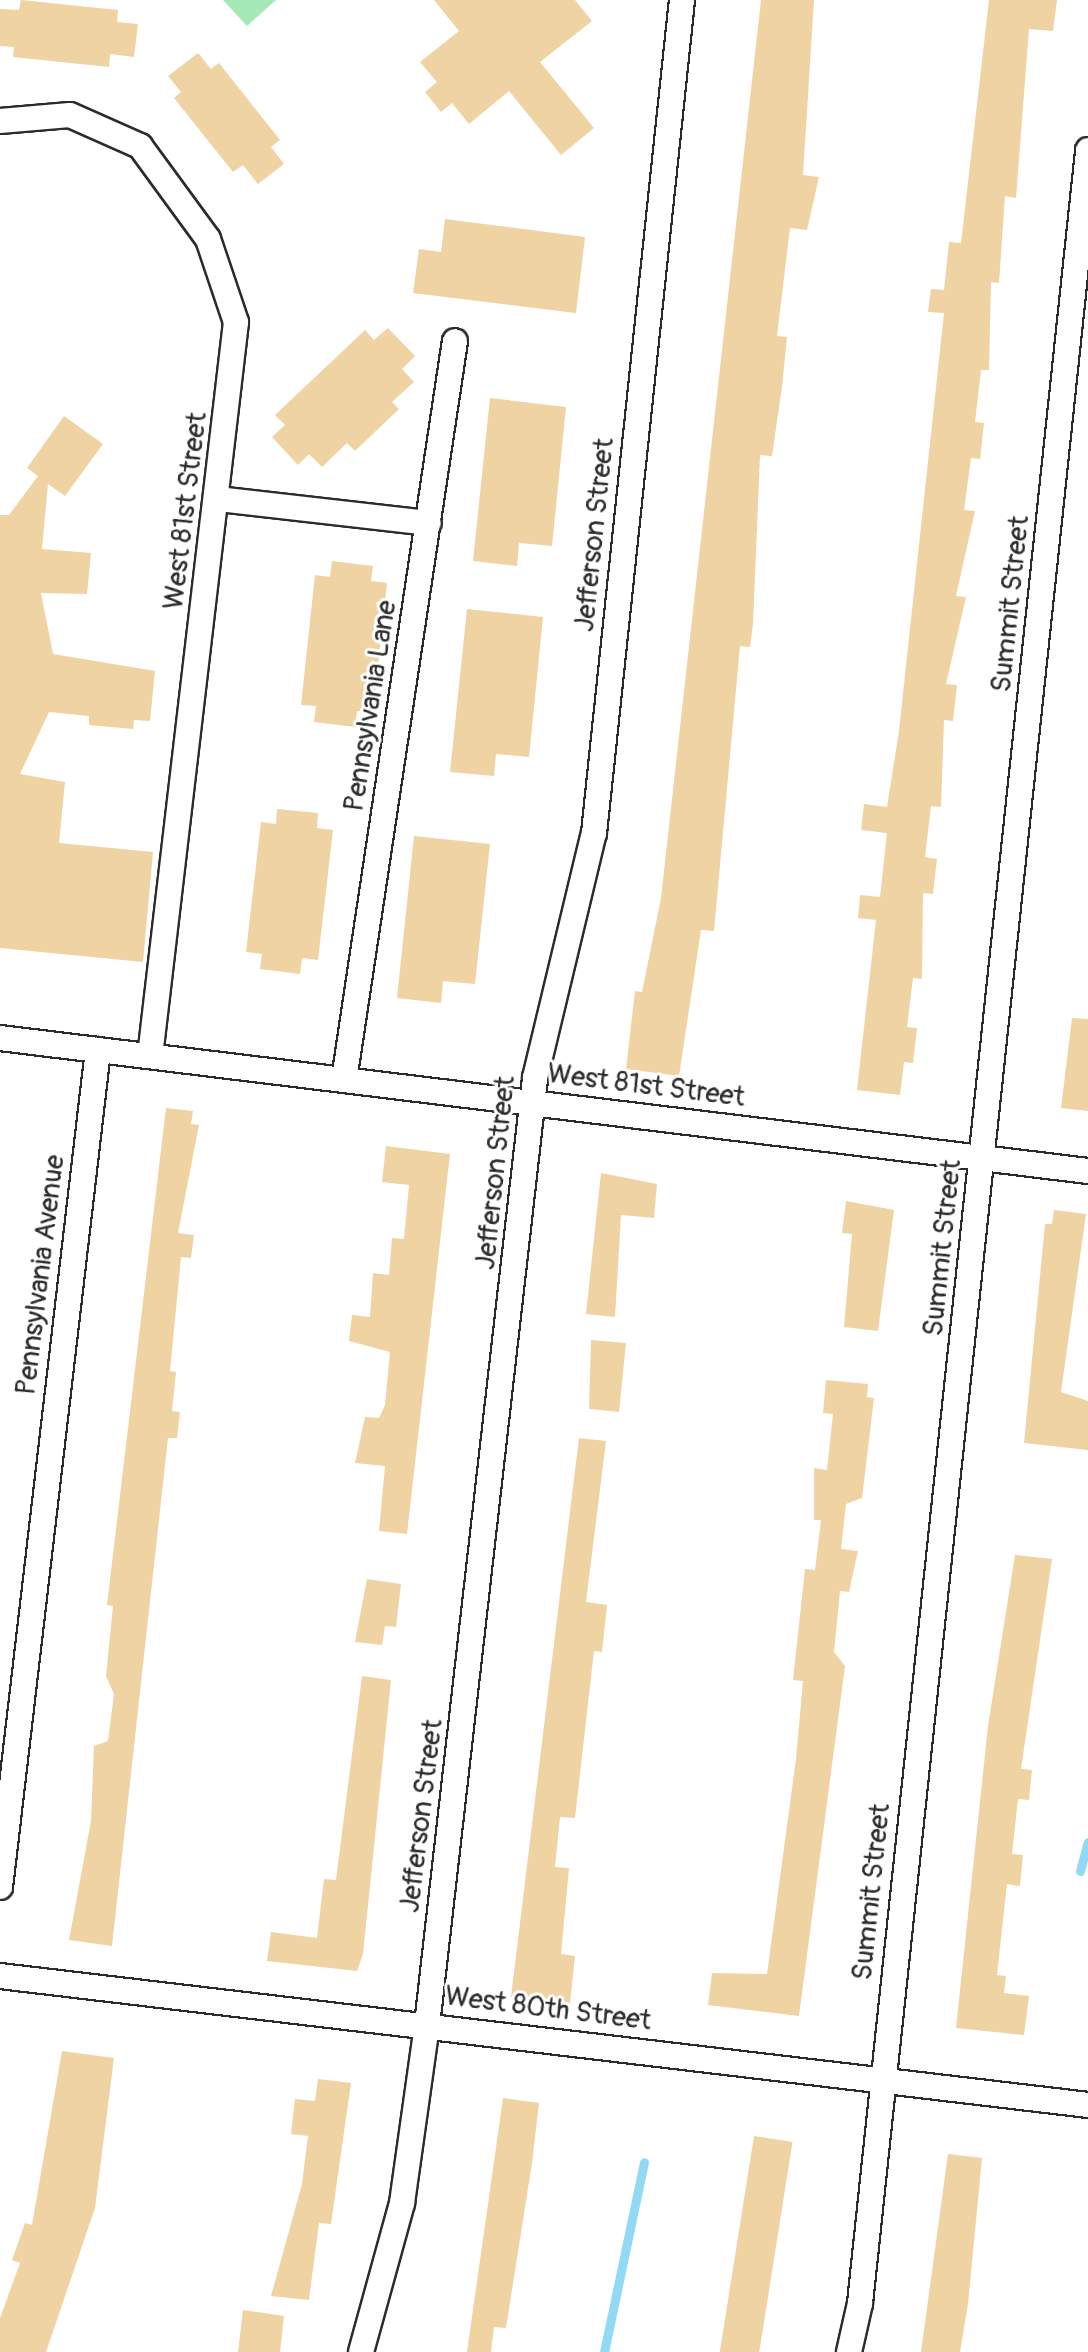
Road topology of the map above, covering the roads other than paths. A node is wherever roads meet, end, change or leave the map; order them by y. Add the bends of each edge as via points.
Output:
1 (682, 0) edge
2 (0, 121) edge
3 (1088, 150) edge
4 (455, 341) dead end
5 (218, 499) junction
6 (429, 523) junction
7 (0, 1038) edge
8 (98, 1050) junction
9 (150, 1056) junction
10 (344, 1080) junction
11 (536, 1102) junction
12 (983, 1158) junction
13 (1088, 1171) edge
14 (0, 1887) edge
15 (0, 1976) edge
16 (427, 2025) junction
17 (881, 2079) junction
18 (1088, 2105) edge
19 (361, 2352) edge
20 (849, 2352) edge

1 - 11 street, Jefferson Street via 594,833 545,1029
2 - 5 street, West 81st Street via 70,115 126,135 162,169 208,239 236,322
3 - 12 street, Summit Street
4 - 6 street, Pennsylvania Lane
5 - 6 street
5 - 9 street, West 81st Street
6 - 10 street, Pennsylvania Lane
7 - 8 street, West 81st Street
8 - 9 street, West 81st Street
8 - 14 street, Pennsylvania Avenue
9 - 10 street, West 81st Street
10 - 11 street, West 81st Street
11 - 12 street, West 81st Street
11 - 16 street, Jefferson Street
12 - 13 street, West 81st Street
12 - 17 street, Summit Street
15 - 16 street, West 80th Street
16 - 17 street, West 80th Street
16 - 19 street, Jefferson Street via 402,2203
17 - 18 street, West 80th Street
17 - 20 street, Summit Street via 860,2303

